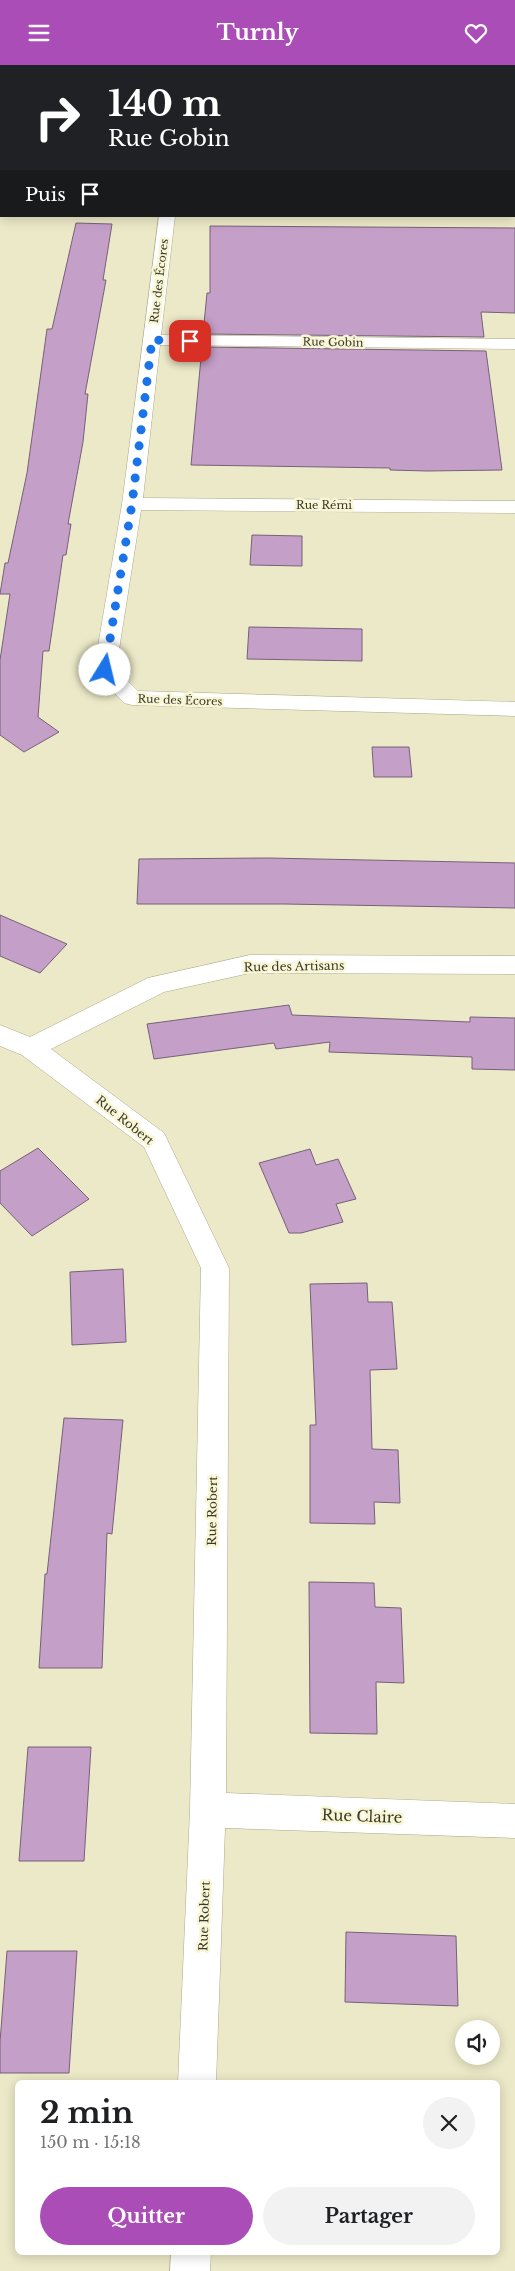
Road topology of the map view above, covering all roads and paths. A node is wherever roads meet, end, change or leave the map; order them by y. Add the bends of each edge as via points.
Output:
1 (167, 217) edge
2 (152, 340) junction
3 (515, 344) edge
4 (132, 504) junction
5 (515, 507) edge
6 (515, 709) edge
7 (515, 965) edge
8 (0, 1035) edge
9 (30, 1048) junction
10 (208, 1811) junction
11 (515, 1821) edge
12 (197, 2080) edge
13 (190, 2255) edge
14 (190, 2271) edge

1 - 2 street, Rue des Écores
2 - 3 street, Rue Gobin
2 - 4 street, Rue des Écores
4 - 5 street, Rue Rémi
4 - 6 street, Rue des Écores via 105,670 132,698
7 - 9 street, Rue des Artisans via 250,964 156,984
8 - 9 street, Rue Robert
9 - 10 street, Rue Robert via 154,1140 214,1268
10 - 11 street, Rue Claire
10 - 12 street, Rue Robert
13 - 14 street

